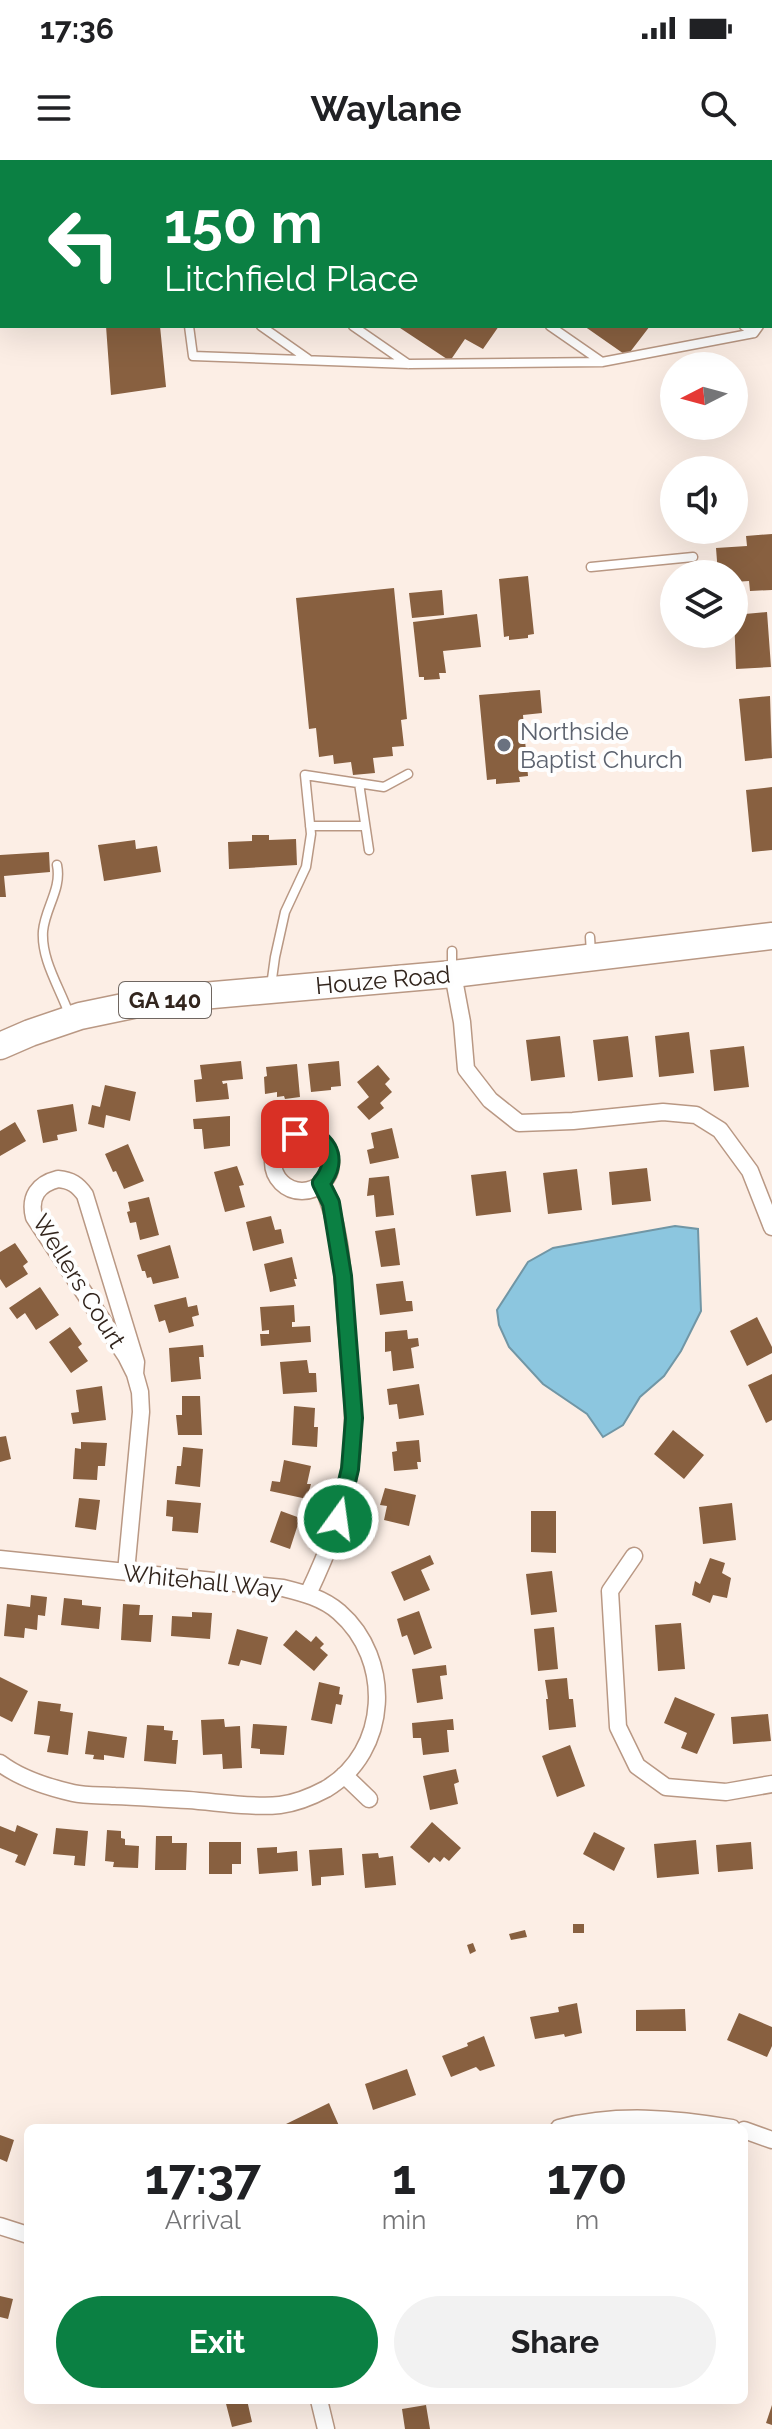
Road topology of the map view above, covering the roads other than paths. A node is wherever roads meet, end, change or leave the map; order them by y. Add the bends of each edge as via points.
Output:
1 (189, 328) edge
2 (264, 328) edge
3 (356, 328) edge
4 (553, 328) edge
5 (757, 330) edge
6 (308, 359) junction
7 (602, 362) junction
8 (409, 364) junction
9 (693, 557) dead end
10 (591, 567) dead end
11 (408, 774) dead end
12 (359, 783) junction
13 (310, 826) junction
14 (365, 826) junction
15 (369, 850) dead end
16 (57, 865) dead end
17 (772, 936) edge
18 (452, 963) junction
19 (271, 990) junction
20 (71, 1019) junction
21 (0, 1046) edge
22 (321, 1183) dead end
23 (772, 1227) edge
24 (135, 1374) junction
25 (634, 1556) dead end
26 (0, 1559) edge
27 (126, 1572) junction
28 (308, 1594) junction
29 (0, 1763) edge
30 (344, 1775) junction
31 (772, 1784) edge
32 (369, 1799) dead end
33 (586, 2124) edge
34 (711, 2124) edge
35 (748, 2131) edge
36 (772, 2140) edge
37 (0, 2226) edge
38 (24, 2234) edge
39 (320, 2404) edge
40 (326, 2429) edge

1 - 6 lane via 193,356
2 - 6 lane
3 - 8 lane
4 - 7 lane
5 - 7 lane
6 - 8 lane
7 - 8 lane
9 - 10 lane
11 - 12 lane via 384,787
12 - 13 lane via 305,775
12 - 14 lane
13 - 14 lane
13 - 19 lane via 306,867 285,912
14 - 15 lane
16 - 20 lane via 58,882 43,934 50,971
17 - 18 main road, Houze Road / GA 140
18 - 19 main road, Houze Road / GA 140
18 - 23 street via 466,1069 490,1100 519,1123 663,1112 696,1115 720,1130 750,1171
19 - 20 main road, Houze Road / GA 140 via 157,1000
20 - 21 main road, Houze Road / GA 140
22 - 28 street via 331,1203 343,1276 354,1418 350,1469 332,1543
24 - 24 street, Wellers Court via 136,1362 85,1195 68,1180 47,1182 34,1196 34,1217
24 - 27 street, Wellers Court via 141,1412
25 - 31 street via 610,1591 618,1727 637,1766 666,1787 726,1792
26 - 27 street, Whitehall Way
27 - 28 street, Whitehall Way
28 - 30 street, Whitehall Way via 355,1628 377,1677 373,1729
29 - 30 street, Whitehall Way via 40,1784 76,1793 276,1805 313,1796
30 - 32 street
33 - 34 street via 626,2118
35 - 36 street
37 - 38 street
39 - 40 street

